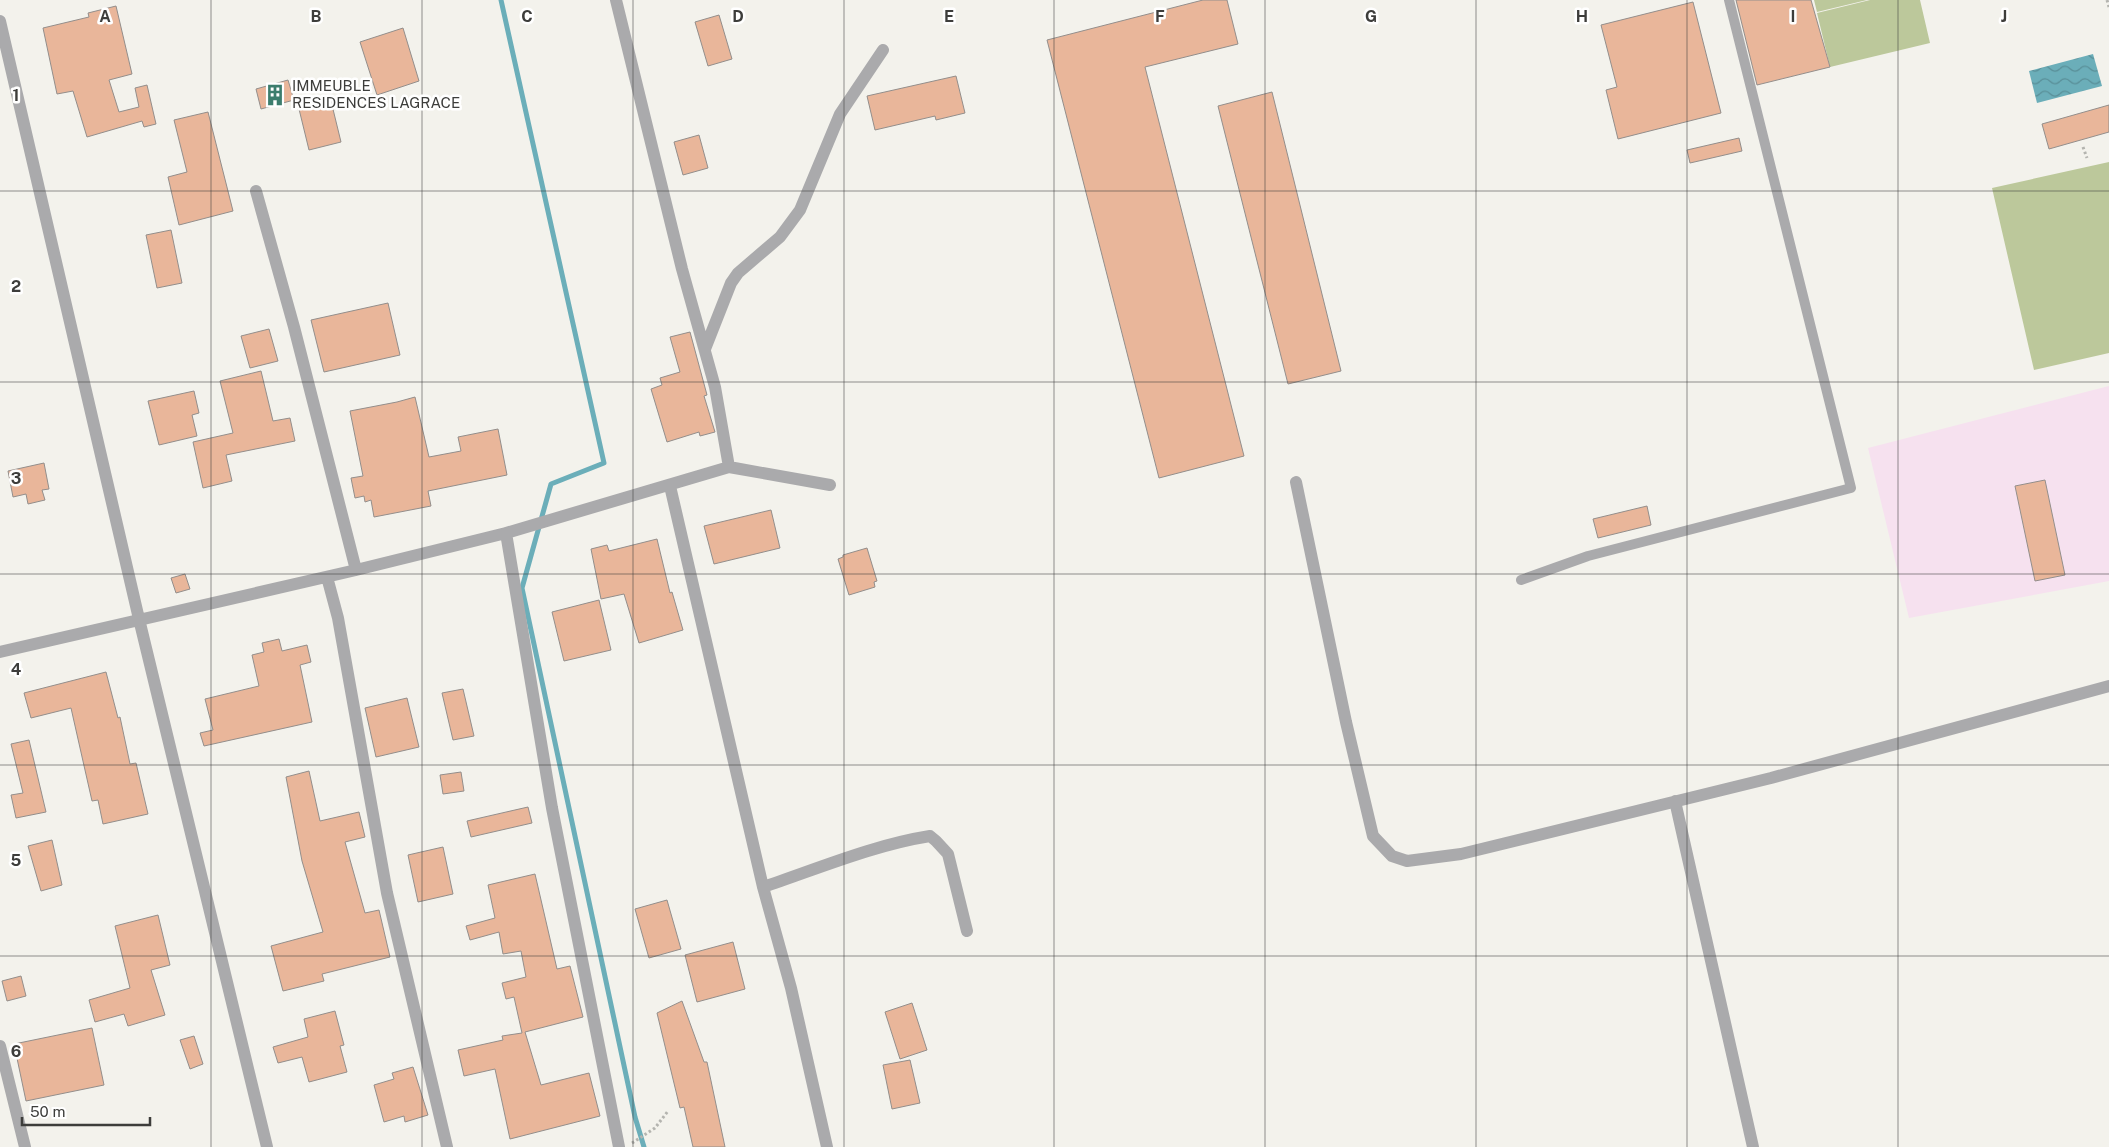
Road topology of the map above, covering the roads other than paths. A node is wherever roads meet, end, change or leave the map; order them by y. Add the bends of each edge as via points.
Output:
1 (616, 0) edge
2 (1729, 0) edge
3 (0, 21) edge
4 (883, 50) dead end
5 (256, 191) dead end
6 (705, 349) junction
7 (729, 467) junction
8 (1296, 482) dead end
9 (830, 485) dead end
10 (670, 486) junction
11 (506, 532) junction
12 (356, 570) junction
13 (327, 577) junction
14 (1522, 580) dead end
15 (139, 619) junction
16 (0, 652) edge
17 (2109, 686) edge
18 (1675, 801) junction
19 (763, 887) junction
20 (967, 931) dead end
21 (0, 1046) edge
22 (25, 1147) edge
23 (267, 1147) edge
24 (447, 1147) edge
25 (619, 1147) edge
26 (827, 1147) edge
27 (1753, 1147) edge

1 - 6 street via 682,269
2 - 14 lane via 1851,488 1588,556
3 - 15 street
4 - 6 street via 840,114 800,210 780,238 738,273 731,283
5 - 12 street
6 - 7 street
7 - 9 street
7 - 10 street
8 - 18 street via 1373,836 1392,856 1407,861 1461,854
10 - 11 street
10 - 19 street
11 - 12 street
11 - 25 street via 552,808
12 - 13 street
13 - 15 street
13 - 24 street via 340,627 387,893
15 - 16 street
15 - 23 street
17 - 18 street
18 - 27 street
19 - 20 street via 858,855 930,836 948,854
19 - 26 street via 791,988
21 - 22 street

